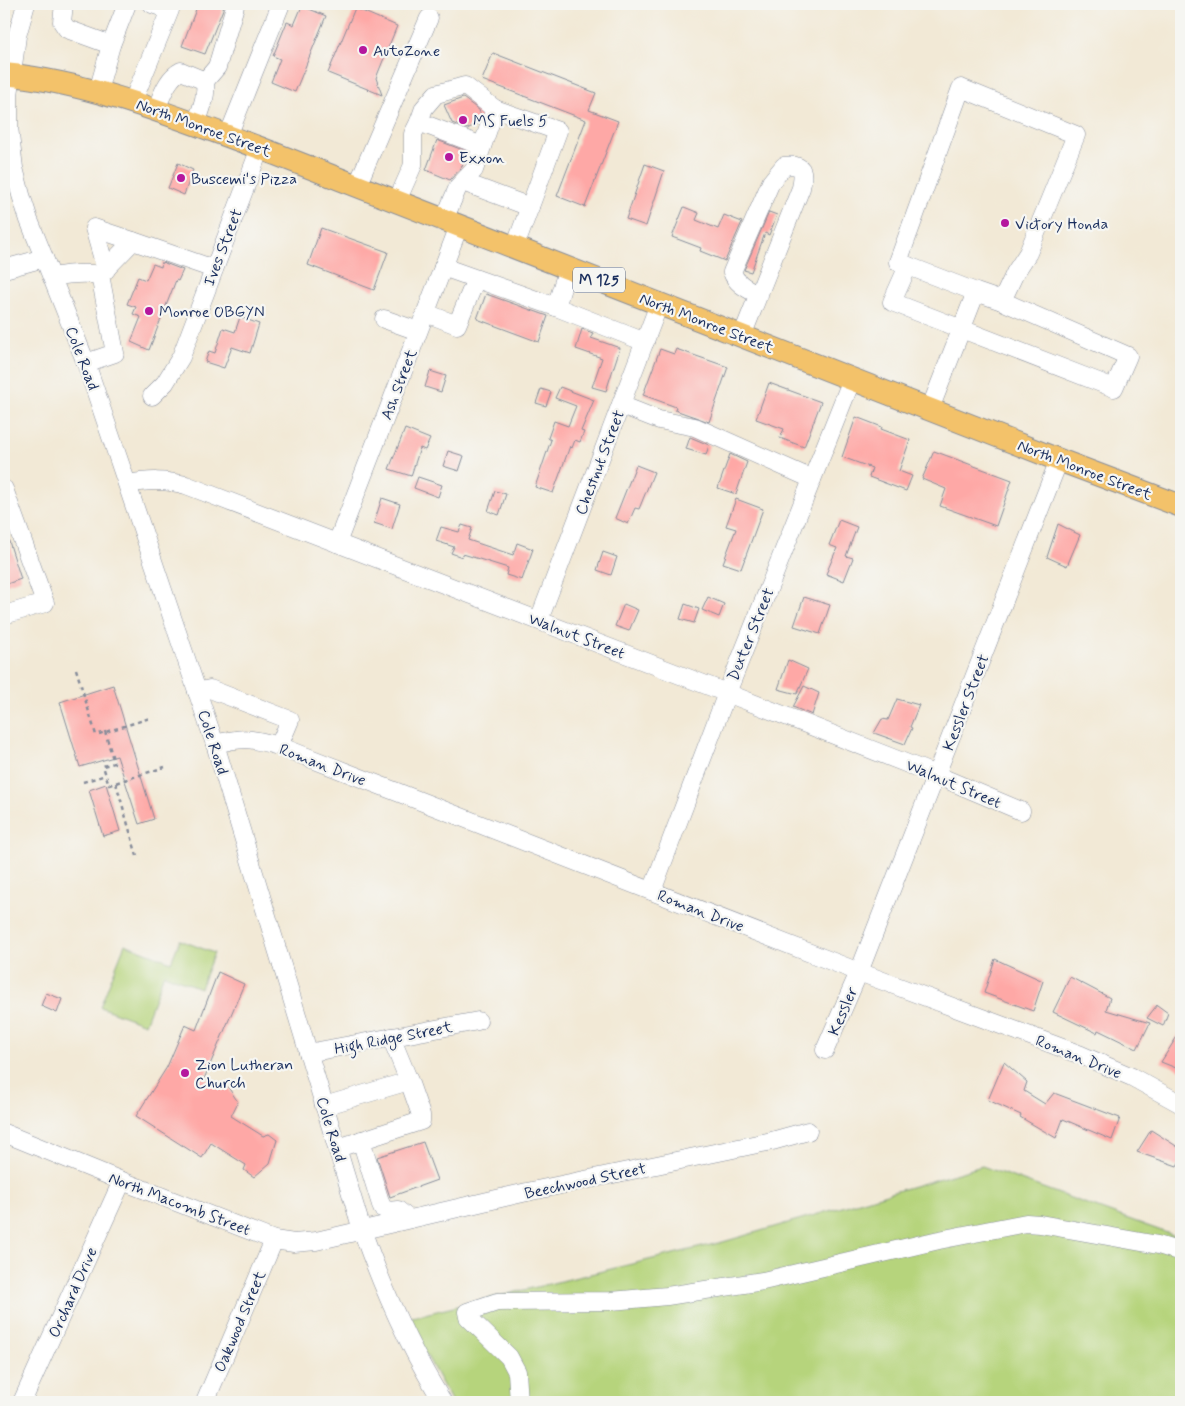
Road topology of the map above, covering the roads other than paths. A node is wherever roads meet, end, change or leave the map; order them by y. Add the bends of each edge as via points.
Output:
1 (26, 4) edge
2 (64, 4) edge
3 (127, 4) edge
4 (152, 4) edge
5 (281, 4) edge
6 (235, 6) dead end
7 (429, 18) dead end
8 (111, 45) junction
9 (7, 74) edge
10 (205, 81) junction
11 (98, 91) junction
12 (133, 101) junction
13 (156, 109) junction
14 (494, 109) junction
15 (420, 122) junction
16 (196, 124) junction
17 (228, 136) junction
18 (482, 146) junction
19 (260, 148) junction
20 (462, 182) junction
21 (357, 186) junction
22 (397, 202) junction
23 (530, 208) junction
24 (452, 223) junction
25 (133, 241) junction
26 (515, 247) junction
27 (44, 258) junction
28 (908, 266) junction
29 (443, 267) junction
30 (214, 268) junction
31 (568, 268) junction
32 (4, 270) edge
33 (103, 273) junction
34 (52, 277) junction
35 (476, 279) junction
36 (976, 292) junction
37 (759, 295) junction
38 (1002, 301) junction
39 (659, 304) junction
40 (556, 307) junction
41 (426, 313) junction
42 (384, 319) dead end
43 (962, 329) junction
44 (418, 331) junction
45 (742, 336) junction
46 (645, 342) junction
47 (86, 363) junction
48 (852, 379) junction
49 (152, 396) dead end
50 (621, 405) junction
51 (930, 409) junction
52 (1059, 460) junction
53 (812, 479) junction
54 (128, 484) junction
55 (4, 489) edge
56 (1181, 506) edge
57 (337, 543) junction
58 (4, 615) edge
59 (539, 620) junction
60 (197, 692) junction
61 (727, 693) junction
62 (215, 744) junction
63 (279, 746) junction
64 (936, 775) junction
65 (1021, 811) dead end
66 (652, 891) junction
67 (859, 972) junction
68 (478, 1021) dead end
69 (391, 1037) junction
70 (825, 1050) dead end
71 (308, 1053) junction
72 (409, 1081) junction
73 (1181, 1104) edge
74 (324, 1106) junction
75 (808, 1131) dead end
76 (4, 1133) edge
77 (361, 1140) junction
78 (338, 1148) junction
79 (122, 1182) junction
80 (409, 1219) junction
81 (362, 1230) junction
82 (274, 1240) junction
83 (1181, 1252) edge
84 (22, 1402) edge
85 (205, 1402) edge
86 (443, 1402) edge
87 (519, 1402) edge

1 - 9 street, Cole Road
2 - 8 street via 62,22 67,29
3 - 8 street
4 - 12 street via 170,10
5 - 17 street
6 - 10 street via 217,67
7 - 21 street
8 - 11 street
9 - 11 main road, North Monroe Street / M 125
9 - 27 street, Cole Road via 14,168
10 - 13 street via 181,71 174,74
10 - 16 street via 205,100
11 - 12 main road, North Monroe Street / M 125
12 - 13 main road, North Monroe Street / M 125
13 - 16 main road, North Monroe Street / M 125
14 - 15 street via 465,86 436,94 424,108
14 - 18 street, Ash Street
14 - 23 street via 558,131
15 - 18 street
15 - 22 street via 412,134 413,165
16 - 17 main road, North Monroe Street / M 125
17 - 19 main road, North Monroe Street / M 125
18 - 20 street, Ash Street via 474,170
19 - 21 main road, North Monroe Street / M 125
19 - 30 street, Ives Street
20 - 23 street
20 - 24 street, Ash Street via 458,187
21 - 22 main road, North Monroe Street / M 125
22 - 24 main road, North Monroe Street / M 125
23 - 26 street
24 - 26 main road, North Monroe Street / M 125
24 - 29 street, Ash Street
25 - 30 street
25 - 33 street
25 - 33 street via 94,228
26 - 31 main road, North Monroe Street / M 125
27 - 32 street
27 - 34 street, Cole Road
28 - 36 street
28 - 38 street via 898,262 961,88 1076,135 1028,253
28 - 43 street via 892,302
29 - 35 street
29 - 41 street, Ash Street
30 - 49 street, Ives Street via 181,357 165,383
31 - 39 main road, North Monroe Street / M 125
31 - 40 street
33 - 34 street
33 - 47 street via 115,354
34 - 47 street, Cole Road
35 - 40 street
35 - 41 street via 456,325
36 - 38 street
36 - 43 street
37 - 37 street via 800,188 803,175 795,164 784,166 771,182 732,272 741,285
37 - 45 street
38 - 43 street via 1128,356 1114,388
39 - 45 main road, North Monroe Street / M 125
39 - 46 street, Chestnut Street
40 - 46 street
41 - 44 street, Ash Street
42 - 44 street
43 - 51 street
44 - 57 street, Ash Street
45 - 48 main road, North Monroe Street / M 125
46 - 50 street, Chestnut Street
47 - 54 street, Cole Road
48 - 51 main road, North Monroe Street / M 125
48 - 53 street, Dexter Street
50 - 53 street via 659,420 696,427
50 - 59 street, Chestnut Street
51 - 52 main road, North Monroe Street / M 125
52 - 56 main road, North Monroe Street / M 125
52 - 64 street, Kessler Street
53 - 61 street, Dexter Street
54 - 57 street, Walnut Street via 167,480 186,485
54 - 60 street, Cole Road
55 - 58 street via 45,603
57 - 59 street, Walnut Street
59 - 61 street, Walnut Street
60 - 62 street, Cole Road
60 - 63 street via 210,689 290,720
61 - 64 street, Walnut Street
61 - 66 street, Dexter Street
62 - 63 street, Roman Drive via 239,738
62 - 71 street, Cole Road
63 - 66 street, Roman Drive
64 - 65 street, Walnut Street
64 - 67 street, Kessler Street
66 - 67 street, Roman Drive
67 - 70 street, Kessler
67 - 73 street, Roman Drive via 1081,1055
68 - 69 street, High Ridge Street
69 - 71 street, High Ridge Street
69 - 72 street
71 - 74 street, Cole Road
72 - 74 street
72 - 77 street via 421,1121
74 - 78 street, Cole Road
75 - 80 street, Beechwood Street
76 - 79 street, North Macomb Street
77 - 78 street
77 - 80 street via 382,1208 398,1210
78 - 81 street, Cole Road
79 - 82 street, North Macomb Street
79 - 84 street, Orchard Drive
80 - 81 street, Beechwood Street
81 - 82 street, North Macomb Street via 316,1241 294,1243
81 - 86 street, Cole Road via 386,1293
82 - 85 street, Oakwood Street
83 - 87 street via 1158,1245 1026,1223 763,1280 667,1296 611,1301 497,1302 467,1312 468,1317 509,1357 516,1372

